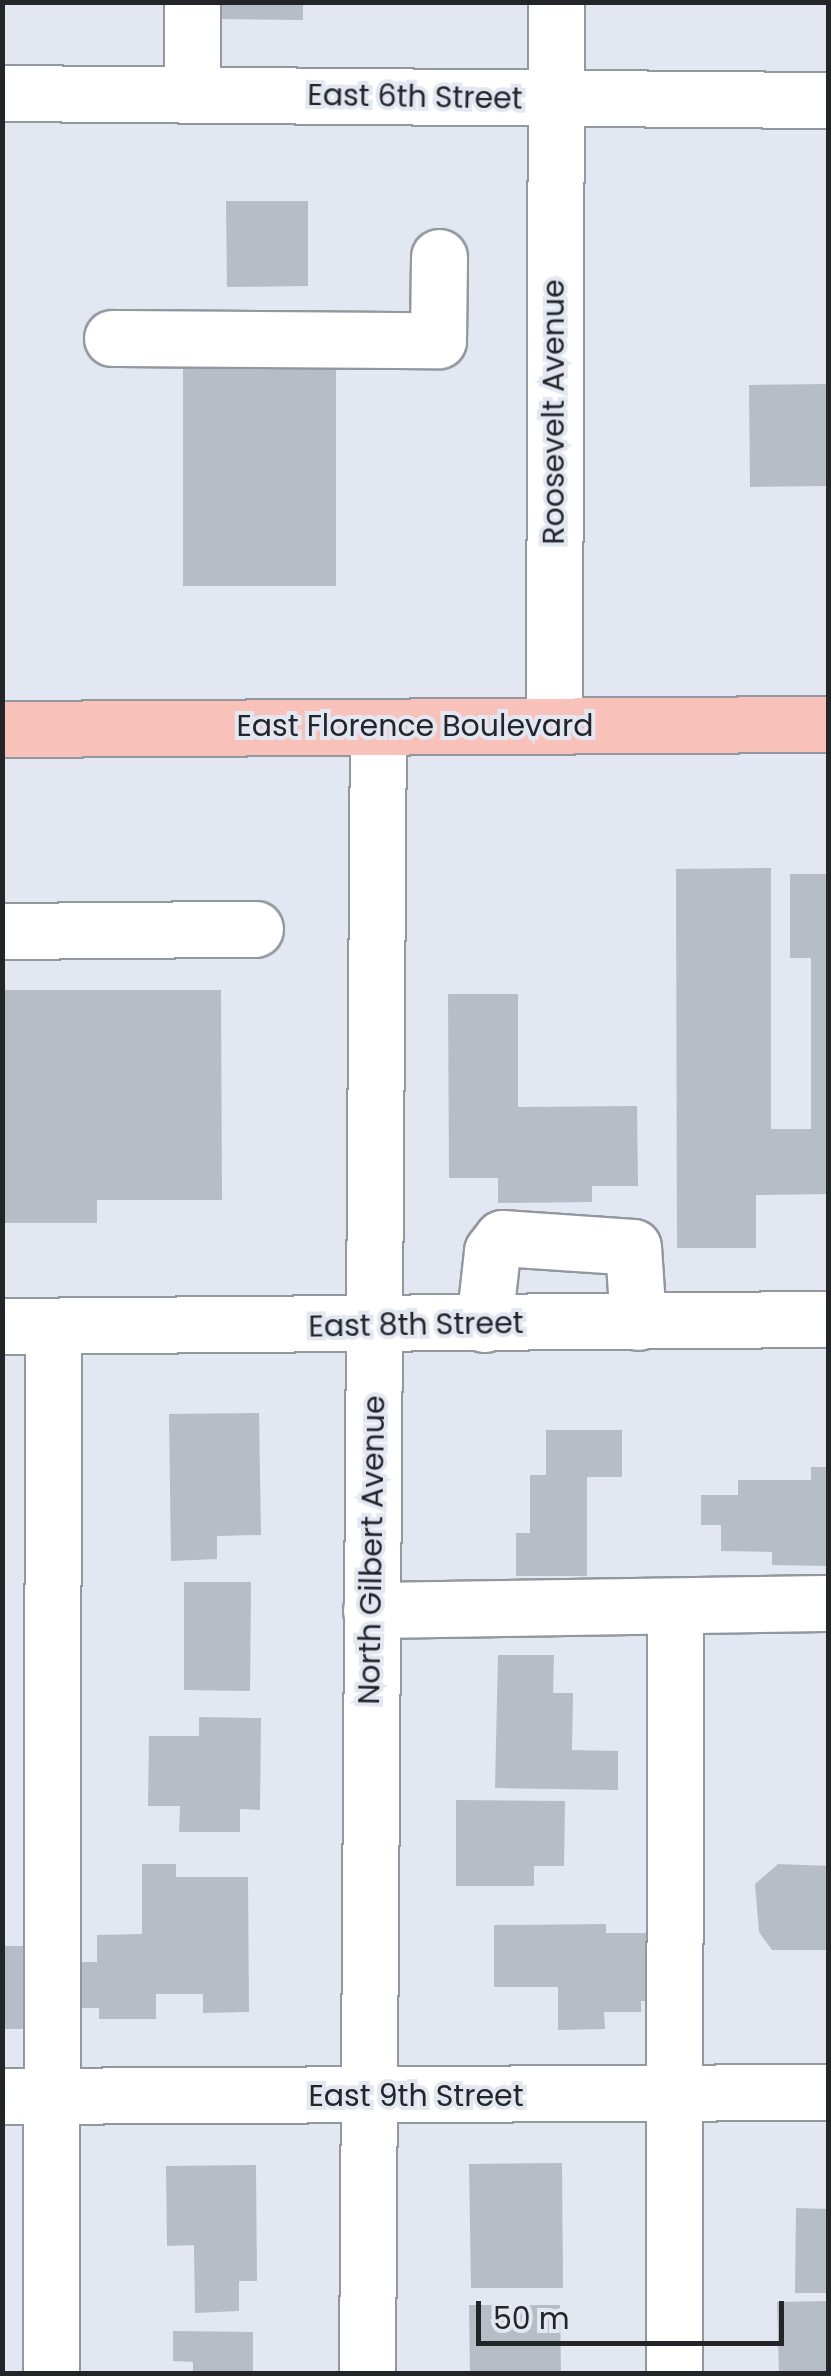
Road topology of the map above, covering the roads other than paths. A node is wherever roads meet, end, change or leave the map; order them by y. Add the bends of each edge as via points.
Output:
1 (192, 2) edge
2 (556, 2) edge
3 (192, 92) junction
4 (2, 93) edge
5 (556, 98) junction
6 (828, 100) edge
7 (439, 257) dead end
8 (112, 338) dead end
9 (828, 724) edge
10 (554, 725) junction
11 (378, 727) junction
12 (2, 729) edge
13 (255, 929) dead end
14 (2, 931) edge
15 (828, 1320) edge
16 (638, 1322) junction
17 (484, 1324) junction
18 (28, 1326) edge
19 (374, 1326) junction
20 (828, 1603) edge
21 (675, 1606) junction
22 (371, 1610) junction
23 (828, 2092) edge
24 (675, 2094) junction
25 (27, 2096) edge
26 (366, 2098) junction
27 (52, 2374) edge
28 (367, 2374) edge
29 (674, 2374) edge

1 - 3 street
2 - 5 street, Roosevelt Avenue
3 - 4 street, East 6th Street
3 - 5 street, East 6th Street
5 - 6 street, East 6th Street
5 - 10 street, Roosevelt Avenue
7 - 8 street via 438,340
9 - 10 main road, East Florence Boulevard
10 - 11 main road, East Florence Boulevard
11 - 12 main road, East Florence Boulevard
11 - 19 street, North Gilbert Avenue
13 - 14 street
15 - 16 street, East 8th Street
16 - 17 street, East 8th Street
16 - 17 street via 633,1247 502,1238 492,1251
17 - 19 street, East 8th Street
18 - 19 street, East 8th Street
18 - 25 street
19 - 22 street, North Gilbert Avenue
20 - 21 street
21 - 22 street
21 - 24 street
22 - 26 street, North Gilbert Avenue
23 - 24 street, East 9th Street
24 - 26 street, East 9th Street
24 - 29 street
25 - 26 street, East 9th Street
25 - 27 street
26 - 28 street, North Gilbert Avenue

